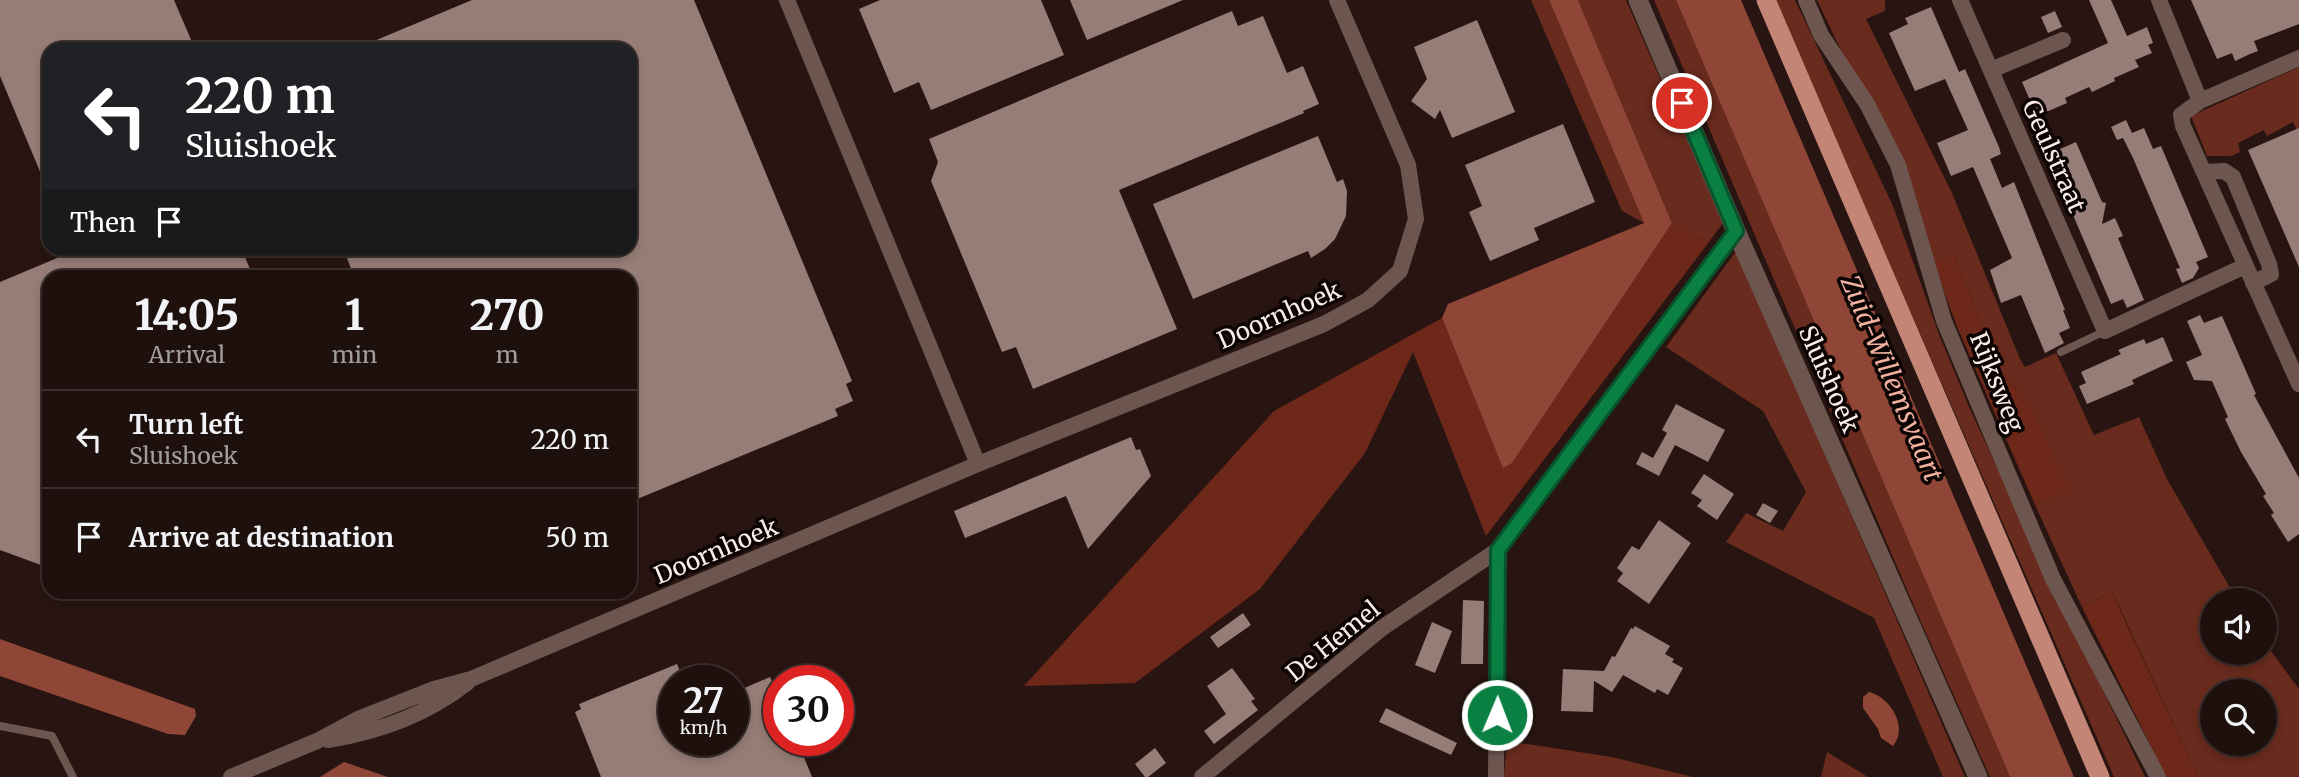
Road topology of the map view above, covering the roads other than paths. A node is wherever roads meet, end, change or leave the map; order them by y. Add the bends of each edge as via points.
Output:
1 (787, 0) edge
2 (1337, 0) edge
3 (1638, 0) edge
4 (1766, 0) edge
5 (1806, 0) edge
6 (1960, 0) edge
7 (2159, 0) edge
8 (2063, 40) dead end
9 (2299, 58) edge
10 (1992, 70) junction
11 (2200, 101) junction
12 (2204, 172) junction
13 (1736, 231) junction
14 (2245, 266) junction
15 (2253, 283) junction
16 (2105, 331) junction
17 (2061, 352) dead end
18 (2299, 384) edge
19 (978, 464) junction
20 (1498, 550) junction
21 (0, 726) edge
22 (73, 777) edge
23 (231, 777) edge
24 (1202, 777) edge
25 (1496, 777) edge
26 (1978, 777) edge
27 (2100, 777) edge
28 (2158, 777) edge

1 - 19 street
2 - 19 street, Doornhoek via 1408,165 1416,219 1400,271 1368,300 1324,324
3 - 13 street, Sluishoek
4 - 27 main road
5 - 28 street, Rijksweg via 1821,35 1867,104 1898,165 1944,321 1995,443 2053,579
6 - 10 street, Geulstraat
7 - 11 street
8 - 10 street
9 - 11 street
10 - 16 street, Geulstraat
11 - 12 street via 2181,115
12 - 14 street
12 - 15 street via 2224,171 2233,177 2271,274
13 - 20 street
13 - 26 street, Sluishoek
14 - 15 street
14 - 16 street
15 - 18 street
16 - 17 lane
19 - 23 street, Doornhoek via 471,679 358,719
20 - 24 street, De Hemel via 1382,628
20 - 25 street
21 - 22 lane via 52,737

